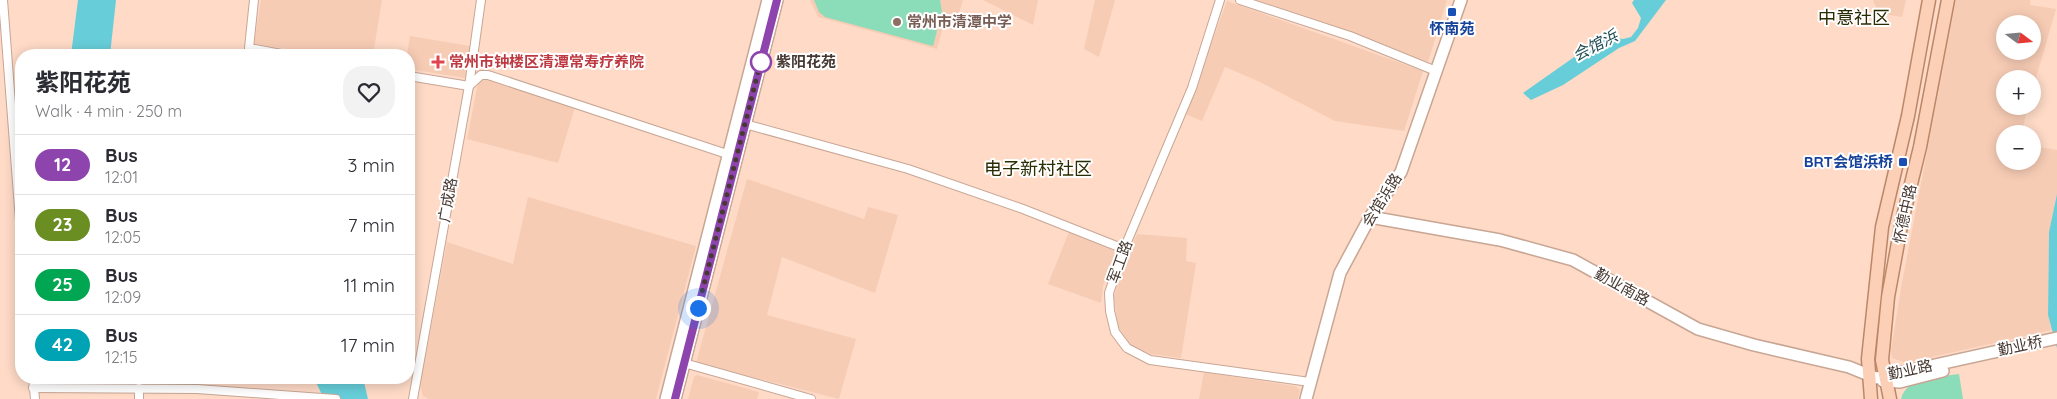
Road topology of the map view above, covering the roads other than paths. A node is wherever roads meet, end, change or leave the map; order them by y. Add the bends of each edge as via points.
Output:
1 (3, 0) edge
2 (254, 0) edge
3 (481, 0) edge
4 (768, 0) edge
5 (777, 0) edge
6 (1220, 0) edge
7 (1240, 0) edge
8 (1460, 0) edge
9 (1929, 0) edge
10 (1948, 0) edge
11 (254, 49) edge
12 (1436, 71) junction
13 (415, 77) edge
14 (469, 86) junction
15 (745, 124) junction
16 (727, 154) junction
17 (15, 156) edge
18 (1370, 217) junction
19 (1124, 250) junction
20 (2057, 338) edge
21 (2057, 345) edge
22 (1985, 357) junction
23 (684, 363) junction
24 (1879, 377) junction
25 (1310, 382) junction
26 (33, 384) edge
27 (33, 388) junction
28 (139, 388) junction
29 (35, 399) edge
30 (139, 399) edge
31 (336, 399) edge
32 (413, 399) edge
33 (666, 399) edge
34 (676, 399) edge
35 (811, 399) edge
36 (1306, 399) edge
37 (1871, 399) edge
38 (1890, 399) edge

1 - 17 street
2 - 11 street via 249,48
3 - 14 street, 广成路
4 - 16 main road
5 - 15 main road
6 - 19 street, 军工路 via 1192,88
7 - 12 street via 1350,36
8 - 12 main road, 会馆浜路
9 - 24 main road, 怀德中路 via 1908,116 1882,226 1868,359
10 - 24 main road, 怀德中路 via 1888,297
12 - 18 main road, 会馆浜路 via 1401,172
13 - 14 street
14 - 16 street via 481,75 488,74
14 - 32 street, 广成路
15 - 19 street via 908,169 1022,209
15 - 23 main road
16 - 33 main road
18 - 24 main road, 勤业南路 via 1500,240 1573,260 1698,329
18 - 25 main road, 会馆浜路 via 1340,273
19 - 25 street, 军工路 via 1109,293 1115,332 1127,348 1150,360
20 - 22 main road, 勤业桥
21 - 22 main road, 勤业桥
22 - 24 main road, 勤业路 via 1900,382
23 - 34 main road
23 - 35 street
24 - 37 main road, 怀德中路
24 - 38 main road, 怀德中路
25 - 36 main road, 会馆浜路
26 - 27 street
27 - 28 street
27 - 29 street
28 - 30 street
28 - 31 street

